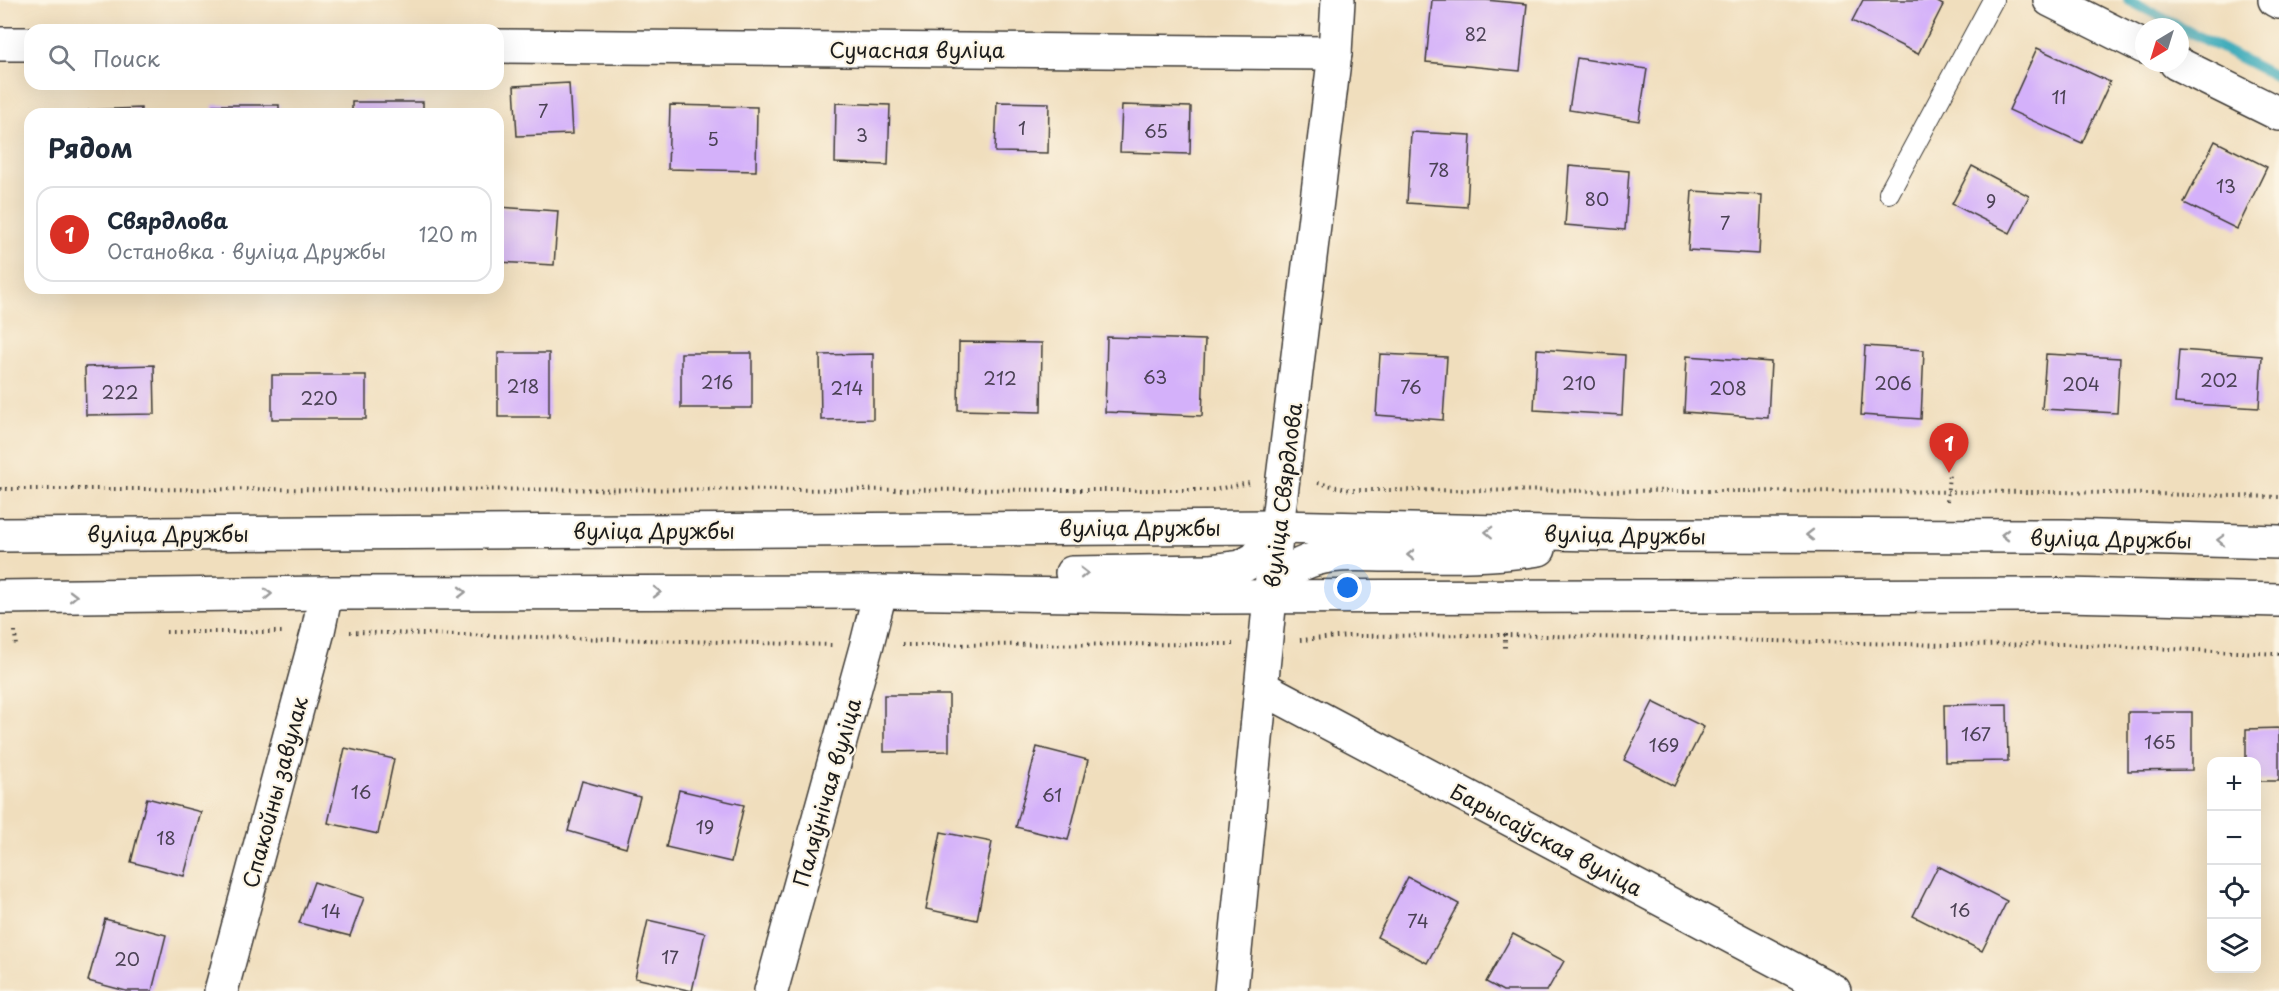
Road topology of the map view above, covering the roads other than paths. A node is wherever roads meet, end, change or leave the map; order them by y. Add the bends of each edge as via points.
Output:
1 (1338, 0) edge
2 (1993, 0) edge
3 (2050, 0) edge
4 (2135, 42) edge
5 (0, 44) edge
6 (24, 44) edge
7 (504, 46) edge
8 (1335, 53) junction
9 (2189, 69) edge
10 (2279, 114) edge
11 (1889, 193) dead end
12 (1277, 527) junction
13 (0, 534) edge
14 (1636, 535) junction
15 (2279, 542) edge
16 (879, 592) junction
17 (326, 593) junction
18 (1269, 596) junction
19 (0, 597) edge
20 (2279, 600) edge
21 (1261, 687) junction
22 (221, 991) edge
23 (771, 991) edge
24 (1231, 991) edge
25 (1834, 991) edge

1 - 8 main road, вуліца Свярдлова
2 - 11 lane
3 - 4 main road
5 - 6 main road
7 - 8 main road, Сучасная вуліца
8 - 12 main road, вуліца Свярдлова
9 - 10 main road
12 - 13 main road, вуліца Дружбы
14 -> 12 main road, вуліца Дружбы
16 -> 12 main road via 1032,574 1240,567 1255,559
12 - 18 main road, вуліца Свярдлова
15 -> 14 main road, вуліца Дружбы via 2064,536
14 -> 18 main road via 1502,555 1347,555 1312,559 1280,577
17 -> 16 main road
16 - 18 main road
16 - 23 main road, Паляўнічая вуліца
19 -> 17 main road
17 - 22 main road, Спакойны завулак
18 - 20 main road via 2065,595
18 - 21 main road, вуліца Свярдлова
21 - 24 main road, вуліца Свярдлова
21 - 25 main road, Барысаўская вуліца

